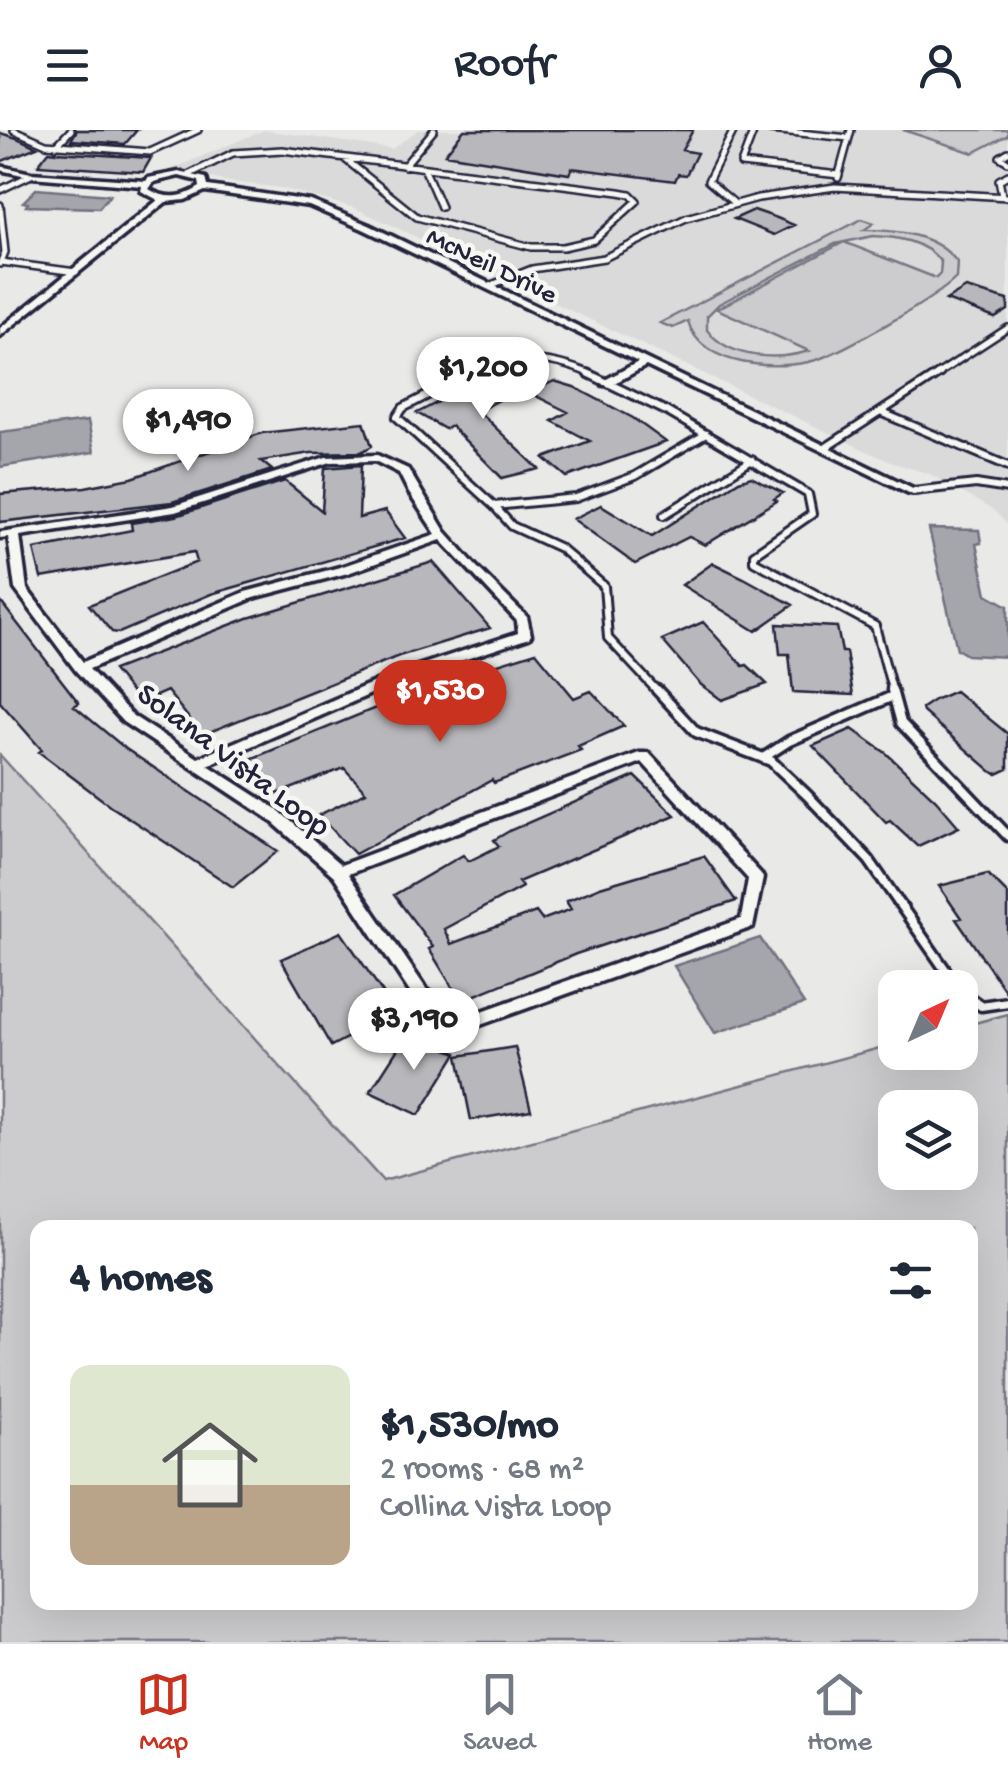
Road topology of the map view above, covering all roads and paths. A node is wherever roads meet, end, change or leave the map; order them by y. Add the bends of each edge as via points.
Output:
1 (14, 130) edge
2 (71, 130) edge
3 (198, 130) edge
4 (434, 130) edge
5 (734, 130) edge
6 (754, 130) edge
7 (770, 130) edge
8 (850, 130) edge
9 (848, 138) junction
10 (56, 146) junction
11 (1008, 152) edge
12 (346, 158) junction
13 (1008, 162) edge
14 (404, 166) junction
15 (0, 168) edge
16 (424, 168) junction
17 (190, 174) junction
18 (31, 175) junction
19 (839, 175) junction
20 (1008, 175) edge
21 (146, 184) junction
22 (835, 187) junction
23 (204, 188) junction
24 (0, 190) edge
25 (1005, 196) edge
26 (164, 199) junction
27 (733, 202) junction
28 (0, 205) edge
29 (441, 207) dead end
30 (1, 263) edge
31 (76, 272) junction
32 (490, 286) junction
33 (1008, 328) edge
34 (0, 333) edge
35 (646, 362) junction
36 (607, 384) junction
37 (880, 412) junction
38 (706, 434) junction
39 (825, 448) junction
40 (752, 460) junction
41 (1008, 466) edge
42 (1008, 488) edge
43 (913, 491) joint
44 (494, 506) junction
45 (664, 515) dead end
46 (7, 535) edge
47 (442, 536) junction
48 (81, 668) junction
49 (893, 696) junction
50 (762, 758) junction
51 (198, 764) junction
52 (1008, 817) edge
53 (994, 819) junction
54 (1008, 836) edge
55 (339, 872) junction
56 (946, 970) edge
57 (1008, 1002) edge
58 (978, 1005) edge

1 - 10 lane
2 - 10 lane
3 - 10 lane via 166,150
4 - 14 lane
5 - 27 lane via 708,181
6 - 19 lane via 741,164
7 - 9 lane
8 - 9 lane
9 - 19 lane
11 - 13 lane via 1000,158
12 - 14 lane
12 - 16 lane via 417,217 531,247 594,240 637,200 619,192
12 - 17 lane via 242,150
14 - 16 lane
15 - 18 street
16 - 29 lane
17 - 21 street
17 - 23 street
18 - 21 street
18 - 24 lane
19 - 22 lane
20 - 25 lane via 998,180
21 - 26 street via 147,193
22 - 25 lane
22 - 27 lane
23 - 26 street
23 - 32 street, McNeil Drive via 311,204
26 - 31 street
27 - 32 lane via 604,258 532,269
28 - 30 lane
30 - 31 lane
31 - 34 street
32 - 35 street, McNeil Drive
33 - 37 lane
35 - 36 street
35 - 39 street, McNeil Drive
36 - 38 lane
36 - 44 lane via 567,364 521,357 494,362 403,408 397,417
37 - 39 lane
37 - 41 lane
38 - 40 lane
38 - 44 lane via 635,476 576,498
39 - 43 street, McNeil Drive
40 - 45 lane
40 - 49 lane via 808,494 812,514 754,554 754,561 874,626
42 - 43 lane via 976,484
44 - 50 lane via 501,520 554,544 604,586 608,638 696,732
46 - 47 street via 175,509 330,459 377,458 404,471 421,510
46 - 48 street, Solana Vista Loop via 22,589
47 - 48 street via 249,595
47 - 51 street via 522,620 526,635 398,677
48 - 51 street, Solana Vista Loop via 128,719
49 - 50 lane
49 - 53 lane via 901,723
50 - 56 lane via 869,860
51 - 55 street, Solana Vista Loop via 273,814
52 - 53 lane
53 - 54 lane
55 - 55 street, Solana Vista Loop via 421,994 466,1022 748,923 756,878 644,756
57 - 58 lane

